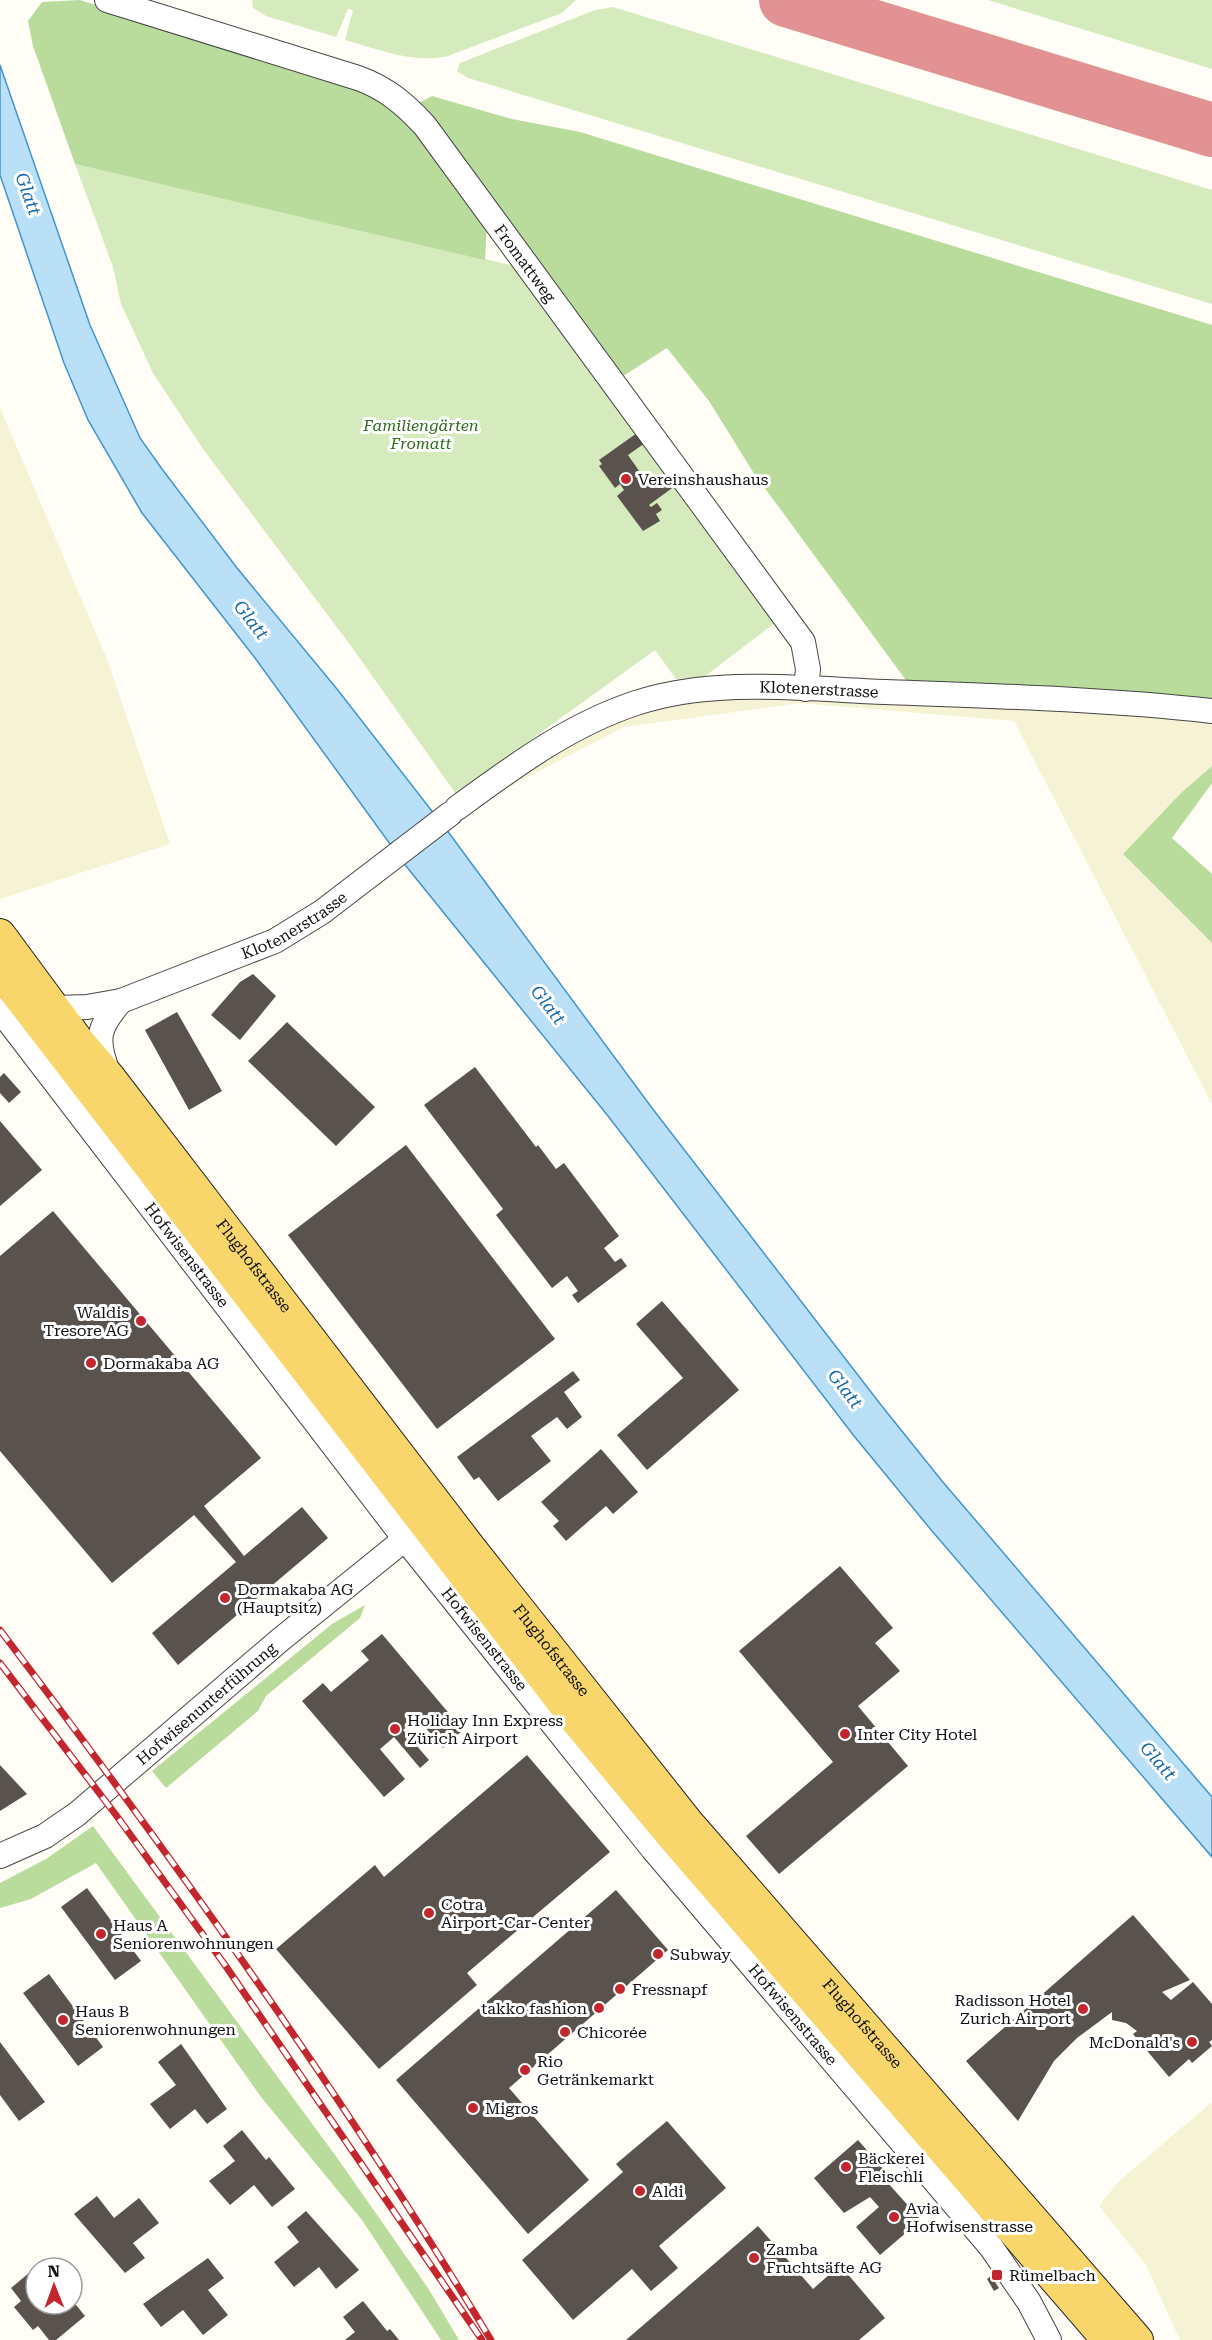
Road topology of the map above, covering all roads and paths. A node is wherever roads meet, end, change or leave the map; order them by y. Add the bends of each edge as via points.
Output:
1 (107, 0) edge
2 (806, 689) junction
3 (1212, 711) edge
4 (0, 934) edge
5 (0, 973) edge
6 (121, 1001) junction
7 (55, 1008) junction
8 (4, 1021) edge
9 (110, 1077) junction
10 (405, 1539) junction
11 (0, 1856) edge
12 (1049, 2340) edge
13 (1107, 2340) edge
14 (1138, 2340) edge

1 - 2 street, Fromattweg via 375,84 408,107 803,642 808,669
2 - 3 street, Klotenerstrasse
2 - 6 street, Klotenerstrasse via 728,688 670,694 637,702 584,724 541,748 322,912 275,941
4 - 7 main road, Flughofstrasse
5 - 13 main road, Flughofstrasse via 580,1726 673,1839
6 - 7 street, Klotenerstrasse
6 - 9 street via 108,1015 100,1036 101,1054
7 - 9 main road, Flughofstrasse
8 - 10 street, Hofwisenstrasse
9 - 14 main road, Flughofstrasse via 471,1548 688,1822
10 - 11 street, Hofwisenunterführung via 77,1814 45,1836
10 - 12 street, Hofwisenstrasse via 652,1848 991,2247

